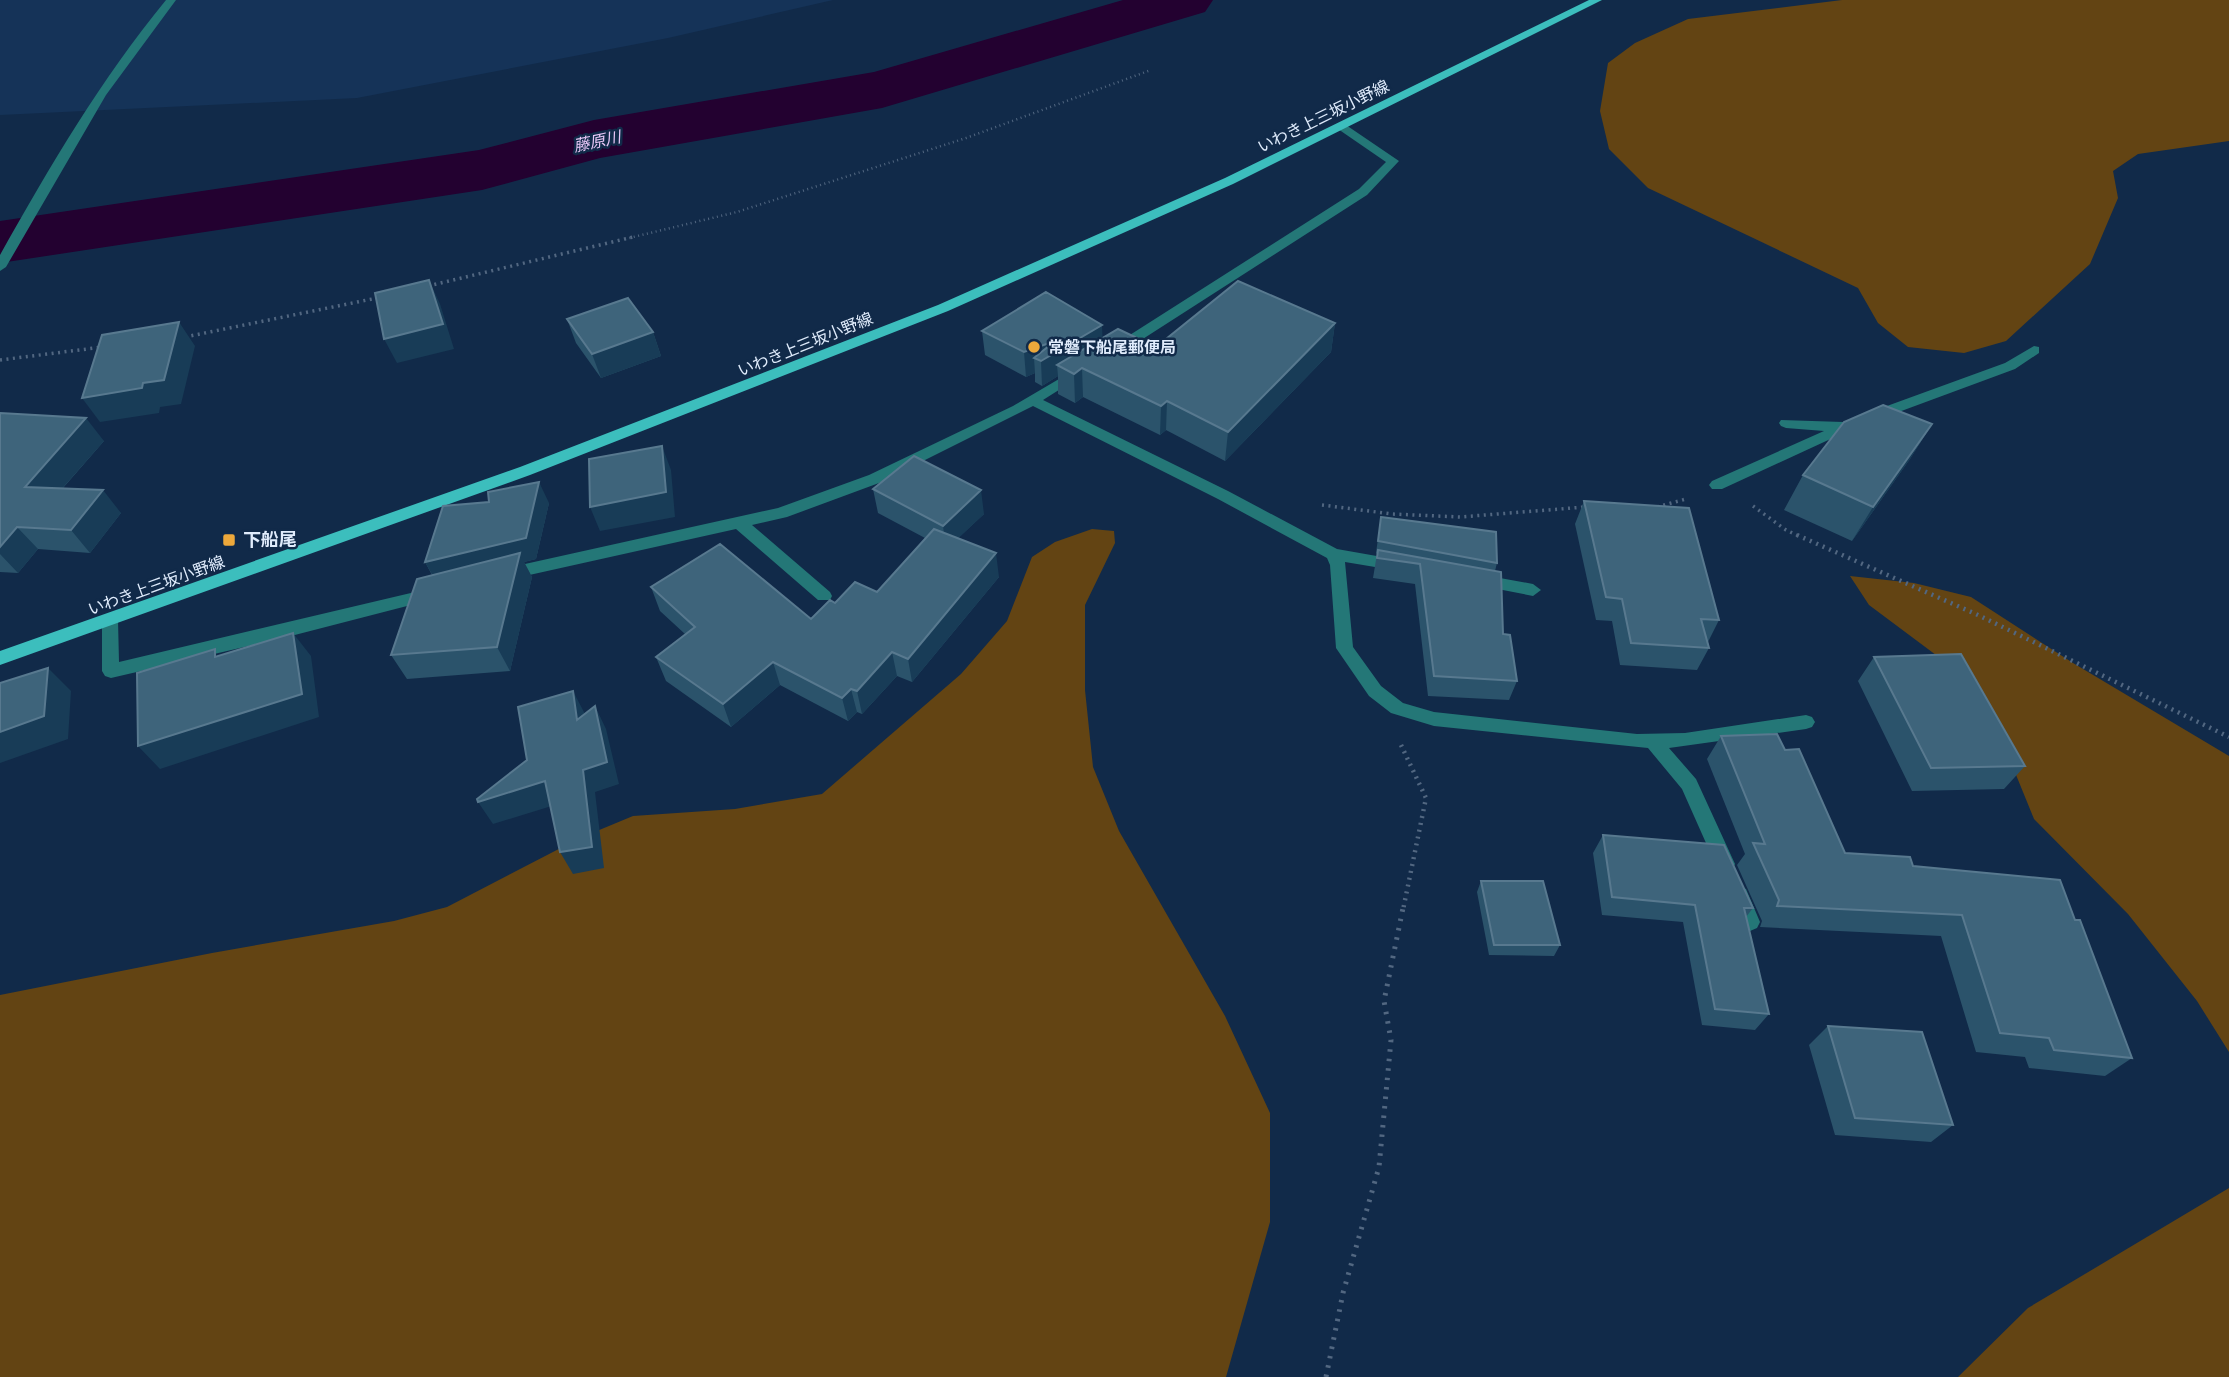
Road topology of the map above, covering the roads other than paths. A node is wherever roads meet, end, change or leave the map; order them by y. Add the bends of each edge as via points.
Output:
1 (171, 0) edge
2 (1597, 0) edge
3 (1342, 127) junction
4 (0, 267) edge
5 (2034, 350) dead end
6 (1032, 399) junction
7 (1786, 423) dead end
8 (1845, 427) junction
9 (1719, 484) road end
10 (738, 522) junction
11 (1333, 554) junction
12 (1413, 568) edge
13 (1466, 578) edge
14 (489, 579) edge
15 (449, 589) edge
16 (1532, 590) dead end
17 (824, 596) dead end
18 (110, 620) junction
19 (0, 658) edge
20 (1806, 722) dead end
21 (1653, 741) junction
22 (1751, 922) edge

1 - 4 street via 66,148
2 - 3 main road, いわき上三坂小野線
3 - 6 street via 1393,162 1363,192 1154,328
3 - 18 main road, いわき上三坂小野線 via 905,324 525,471
5 - 8 street via 2010,366
6 - 10 street via 874,479 781,513
6 - 11 street
7 - 8 street
8 - 9 street
10 - 14 street
10 - 17 street
11 - 12 street
11 - 21 street via 1338,565 1345,648 1375,691 1397,708 1434,719
13 - 16 street
15 - 18 street via 111,671
18 - 19 main road, いわき上三坂小野線
20 - 21 street
21 - 22 street via 1689,784

